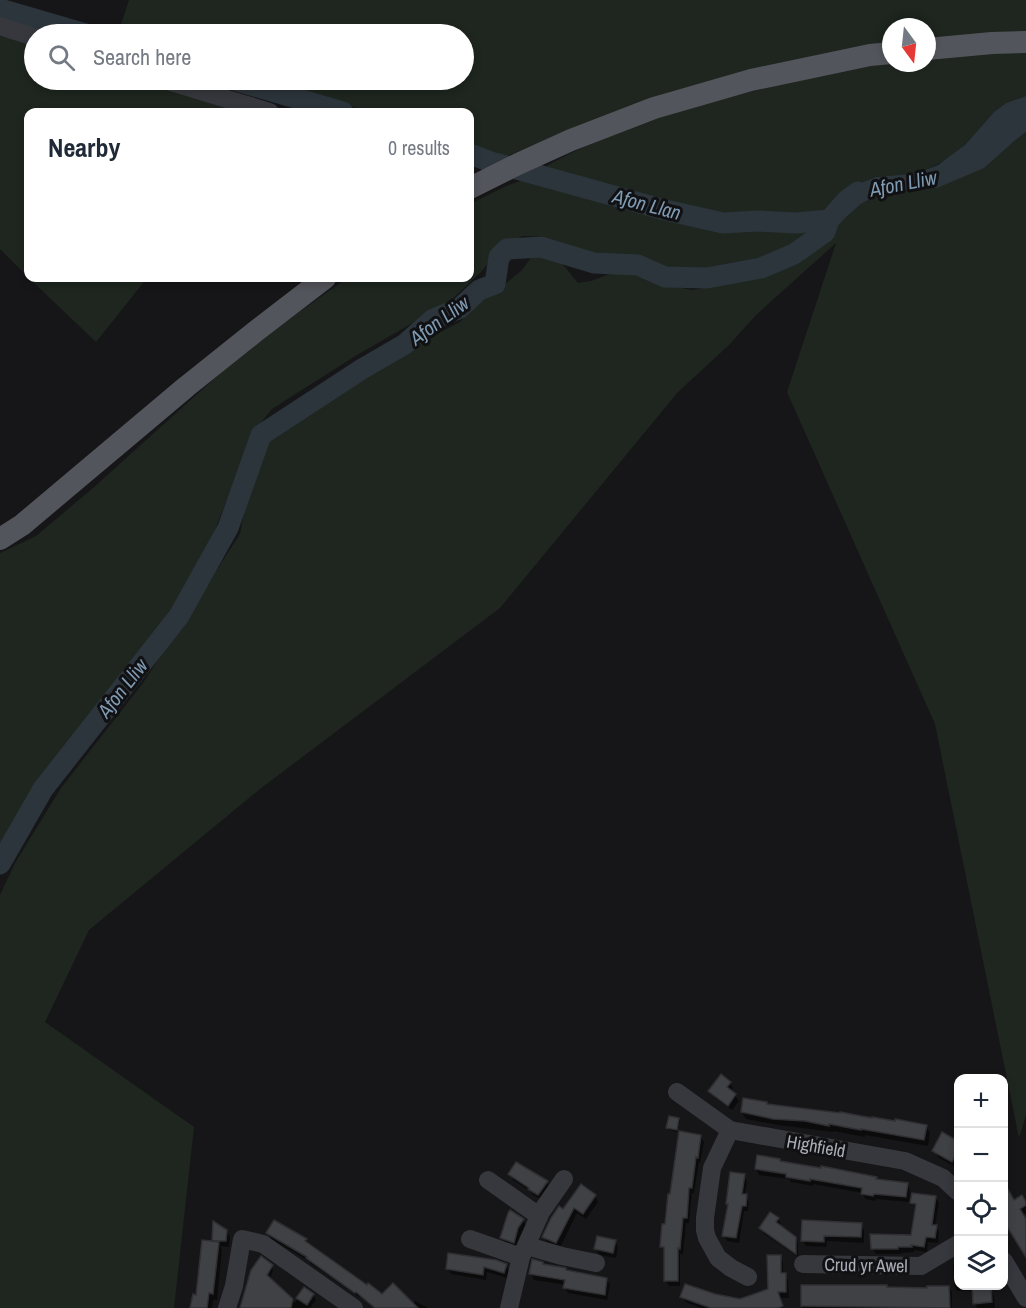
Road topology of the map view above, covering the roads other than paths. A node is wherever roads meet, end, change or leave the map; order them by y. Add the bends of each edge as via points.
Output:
1 (0, 26) edge
2 (24, 34) edge
3 (1026, 42) edge
4 (936, 48) edge
5 (882, 54) edge
6 (197, 90) edge
7 (257, 108) edge
8 (474, 186) edge
9 (320, 282) edge
10 (0, 539) edge
11 (677, 1092) dead end
12 (730, 1130) junction
13 (564, 1179) dead end
14 (488, 1180) dead end
15 (954, 1188) edge
16 (539, 1216) junction
17 (470, 1239) dead end
18 (954, 1246) edge
19 (524, 1252) junction
20 (597, 1263) dead end
21 (803, 1264) dead end
22 (1008, 1268) edge
23 (748, 1277) dead end
24 (1026, 1298) edge
25 (328, 1300) edge
26 (227, 1308) edge
27 (354, 1308) edge
28 (509, 1308) edge

1 - 2 street
3 - 4 main road
5 - 8 main road via 752,80 654,108 571,140
6 - 7 street
9 - 10 main road
11 - 12 street, Highfield
12 - 15 street, Highfield via 905,1161 943,1178
12 - 23 street via 712,1167 705,1230 718,1258
13 - 16 street
14 - 16 street
16 - 19 street
17 - 19 street
18 - 21 street, Crud yr Awel via 921,1266
19 - 20 street
19 - 28 street
22 - 24 street
25 - 26 street via 263,1244 242,1239
25 - 27 street

